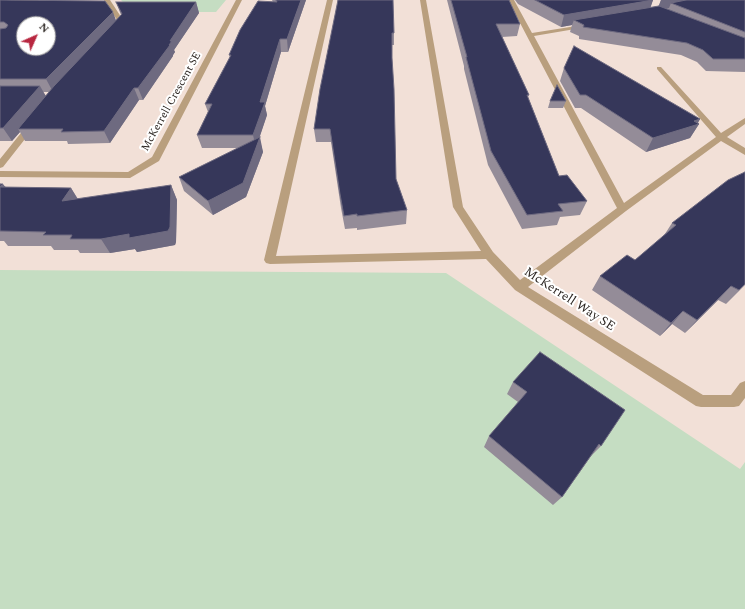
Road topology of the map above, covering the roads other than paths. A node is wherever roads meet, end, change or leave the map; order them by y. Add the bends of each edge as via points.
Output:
1 (36, 0) edge
2 (107, 0) edge
3 (239, 0) edge
4 (330, 0) edge
5 (423, 0) edge
6 (510, 0) edge
7 (0, 4) edge
8 (593, 24) edge
9 (112, 34) edge
10 (530, 35) junction
11 (659, 68) dead end
12 (37, 119) edge
13 (745, 120) edge
14 (720, 137) junction
15 (745, 152) edge
16 (0, 165) edge
17 (0, 174) edge
18 (622, 209) junction
19 (489, 255) junction
20 (519, 287) junction
21 (745, 387) edge

1 - 7 street
2 - 9 street via 122,23
3 - 17 street, McKerrell Crescent SE via 156,159 130,175
4 - 19 street via 270,260
5 - 19 street, McKerrell Way SE via 458,207
6 - 10 street
8 - 10 street
10 - 18 street
11 - 14 street
12 - 16 street
13 - 14 street
14 - 15 street
14 - 18 street
18 - 20 street
19 - 20 street, McKerrell Way SE
20 - 21 street, McKerrell Way SE via 701,402 734,401

